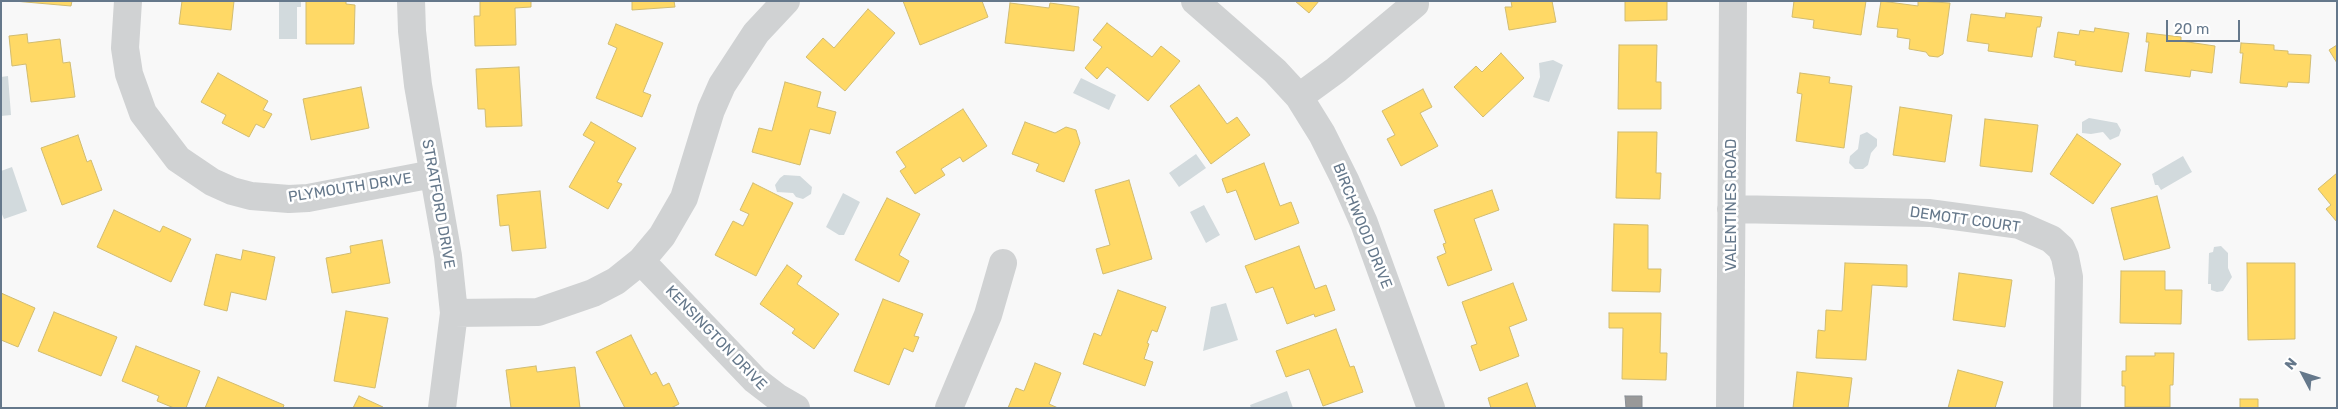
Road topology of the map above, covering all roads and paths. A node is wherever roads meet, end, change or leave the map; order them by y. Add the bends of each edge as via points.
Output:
1 (128, 1) edge
2 (411, 1) edge
3 (1195, 1) edge
4 (1733, 1) edge
5 (782, 2) edge
6 (1415, 4) dead end
7 (1299, 97) junction
8 (433, 174) junction
9 (1732, 209) junction
10 (641, 261) junction
11 (1003, 263) dead end
12 (454, 314) junction
13 (442, 408) edge
14 (796, 408) edge
15 (949, 408) edge
16 (1431, 408) edge
17 (1730, 408) edge
18 (2067, 408) edge

1 - 8 street, PLYMOUTH DRIVE via 125,48 129,74 143,113 178,159 212,182 232,192 289,199
2 - 8 street, STRATFORD DRIVE via 418,85
3 - 7 street, BIRCHWOOD DRIVE via 1249,46
4 - 9 street, VALENTINES ROAD
5 - 10 street via 742,52 722,85 684,198 662,236
6 - 7 street
7 - 16 street, BIRCHWOOD DRIVE via 1335,158 1364,223
8 - 12 street, STRATFORD DRIVE via 448,256
9 - 17 street, VALENTINES ROAD
9 - 18 street, DEMOTT COURT via 1930,212 2019,225 2052,239 2061,248 2069,277
10 - 12 street via 616,281 593,293 538,312
10 - 14 street, KENSINGTON DRIVE via 755,380
11 - 15 street via 988,314
12 - 13 street, STRATFORD DRIVE

